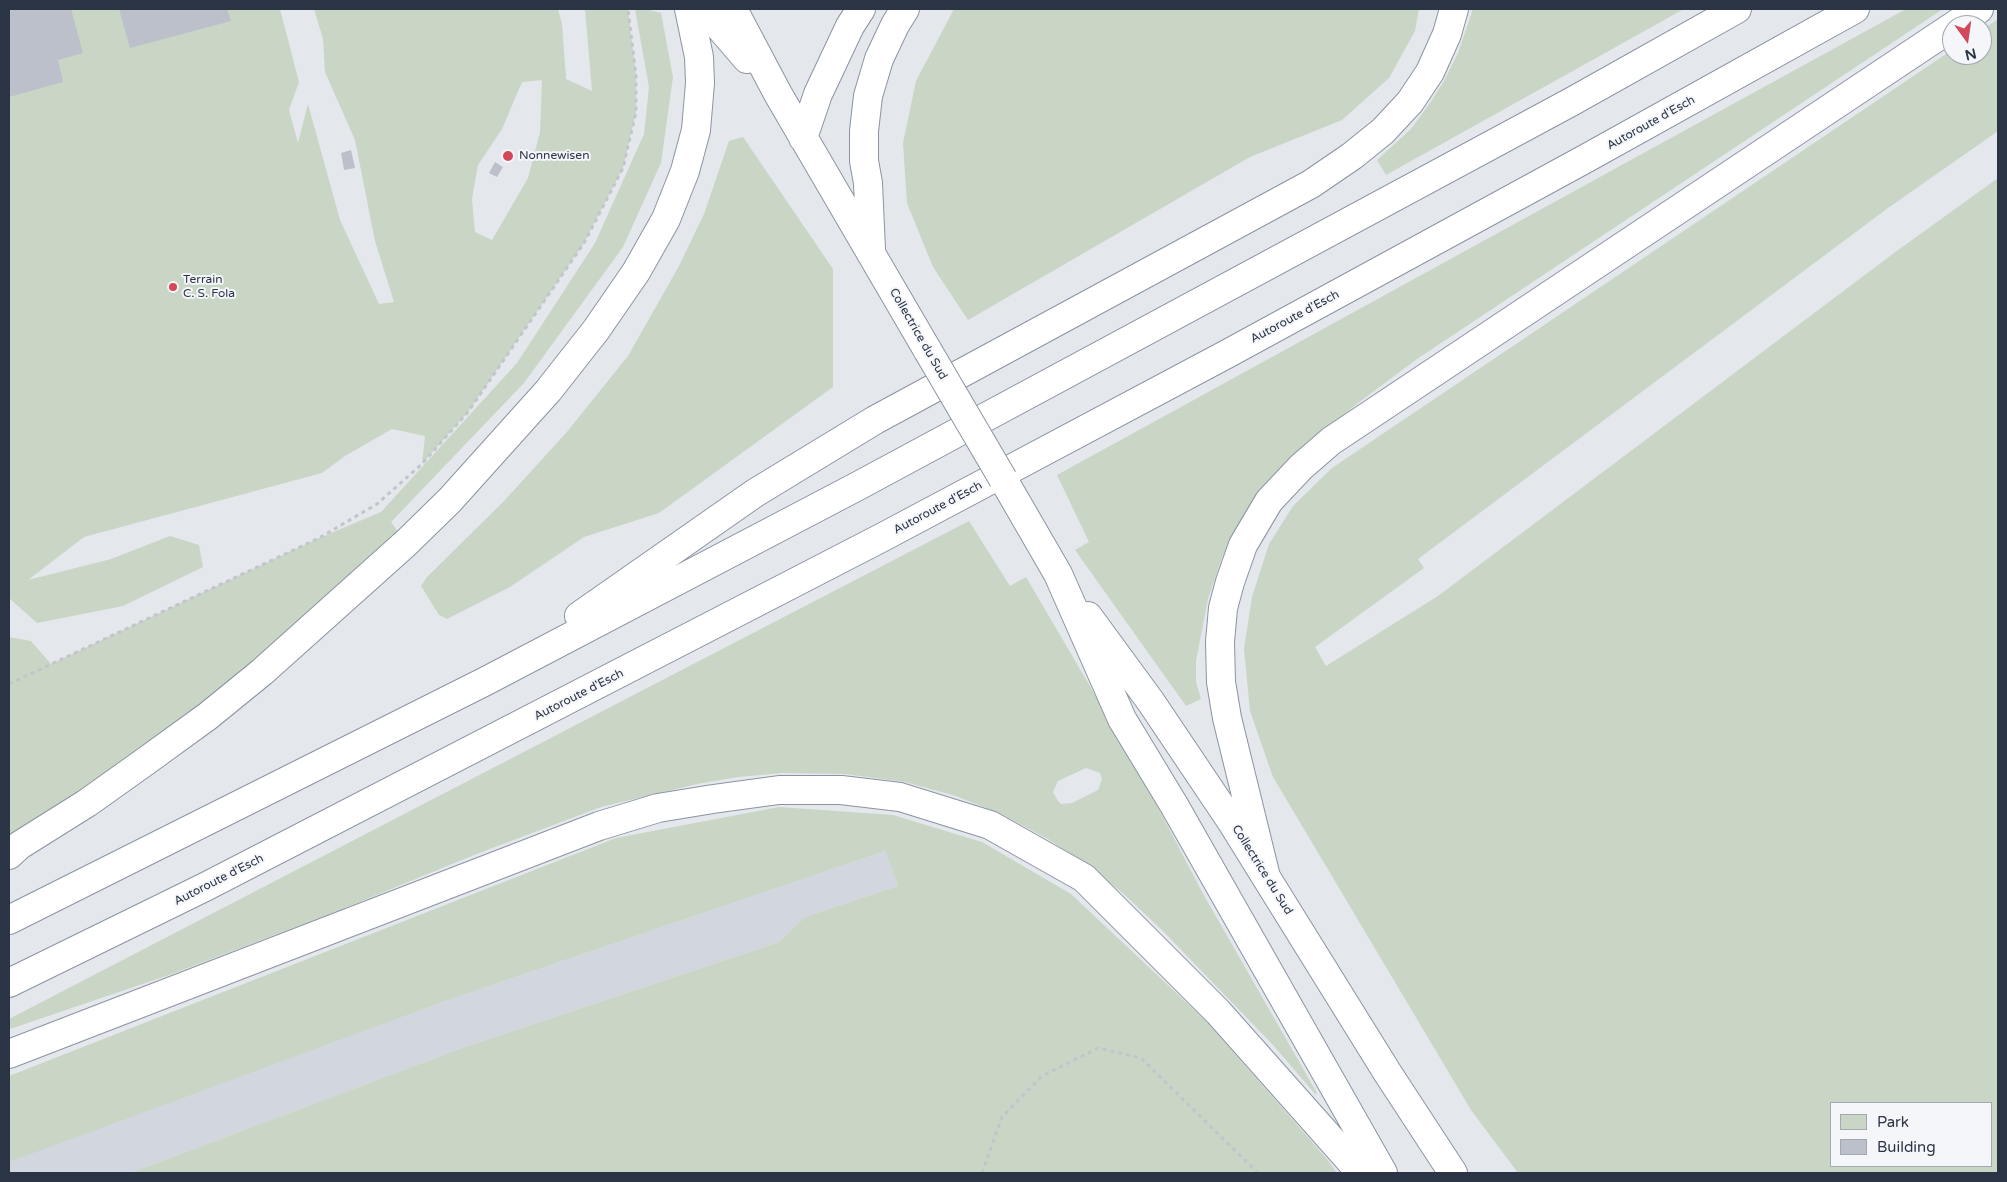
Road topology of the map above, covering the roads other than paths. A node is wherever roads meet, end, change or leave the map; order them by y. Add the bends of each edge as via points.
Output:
1 (689, 9) edge
2 (704, 9) edge
3 (733, 9) edge
4 (861, 9) edge
5 (905, 9) edge
6 (1454, 9) edge
7 (1737, 9) edge
8 (1856, 9) edge
9 (1942, 33) edge
10 (778, 94) junction
11 (803, 138) junction
12 (871, 254) junction
13 (1058, 574) junction
14 (484, 682) junction
15 (9, 855) edge
16 (1266, 877) junction
17 (9, 920) edge
18 (9, 983) edge
19 (9, 1054) edge
20 (1361, 1173) edge
21 (1383, 1173) edge
22 (1453, 1173) edge

1 - 15 highway via 699,57 700,83 696,130 685,171 666,219 636,272 548,391 450,500 262,672 146,761
2 - 10 highway, Collectrice du Sud
3 - 10 highway, Collectrice du Sud
4 - 11 highway via 818,94
5 - 12 highway via 879,59 868,96 864,161
6 - 14 highway via 1430,72 1410,102 1383,131 1352,156 1311,184 875,420 755,493
7 - 14 highway via 1207,300
8 - 18 highway, Autoroute d'Esch via 1586,159 883,537 205,887
9 - 16 highway via 1331,441 1301,466 1269,501 1243,545 1230,582 1223,608 1220,642 1221,682 1227,718
10 - 11 highway, Collectrice du Sud
11 - 12 highway, Collectrice du Sud
12 - 13 highway, Collectrice du Sud, bridge
13 - 16 highway, Collectrice du Sud via 1151,702
13 - 21 highway, Collectrice du Sud via 1122,719
14 - 17 highway
16 - 22 highway, Collectrice du Sud
19 - 20 highway via 599,826 658,808 713,799 779,790 841,790 900,797 990,825 1084,878 1218,1012

